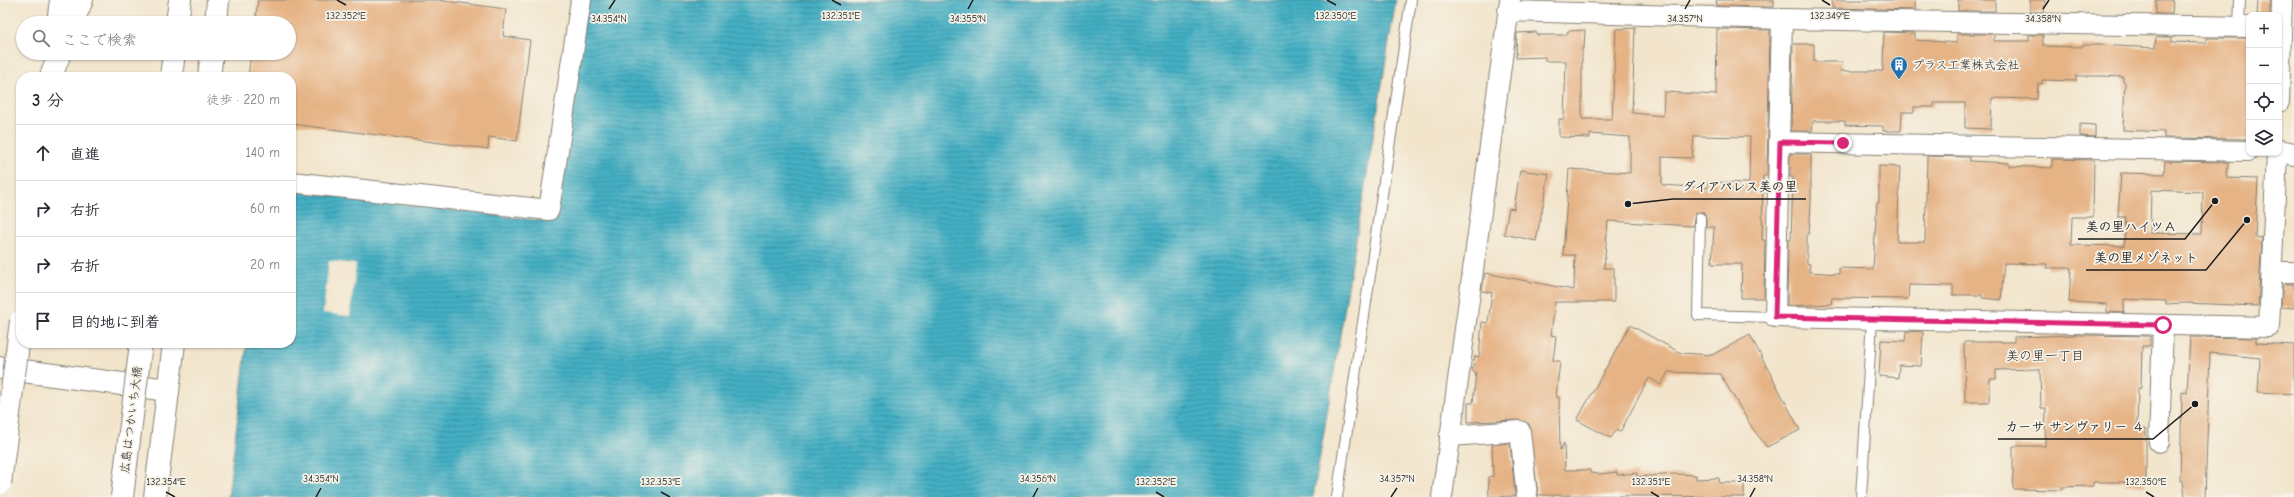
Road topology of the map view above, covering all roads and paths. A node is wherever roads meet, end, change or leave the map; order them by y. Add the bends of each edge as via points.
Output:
1 (61, 0) edge
2 (82, 0) edge
3 (180, 0) edge
4 (218, 0) edge
5 (581, 0) edge
6 (1411, 0) edge
7 (2240, 0) edge
8 (2282, 0) edge
9 (1509, 6) edge
10 (1700, 8) edge
11 (2281, 12) edge
12 (59, 16) edge
13 (75, 16) edge
14 (178, 16) edge
15 (217, 16) edge
16 (1782, 19) junction
17 (2244, 26) edge
18 (2280, 48) edge
19 (53, 60) edge
20 (57, 60) edge
21 (173, 60) edge
22 (211, 60) edge
23 (52, 72) edge
24 (53, 72) edge
25 (172, 72) edge
26 (210, 72) edge
27 (2279, 84) edge
28 (1780, 142) junction
29 (2246, 151) edge
30 (2282, 152) edge
31 (2294, 154) edge
32 (2278, 156) edge
33 (296, 183) edge
34 (1700, 218) dead end
35 (2272, 272) junction
36 (2294, 272) edge
37 (1775, 317) junction
38 (1872, 320) junction
39 (2163, 325) junction
40 (18, 348) edge
41 (140, 348) edge
42 (173, 348) edge
43 (0, 368) edge
44 (168, 390) junction
45 (1450, 436) junction
46 (2159, 442) dead end
47 (0, 483) edge
48 (122, 497) edge
49 (155, 497) edge
50 (1337, 497) edge
51 (1442, 497) edge
52 (1528, 497) edge
53 (1861, 497) edge

1 - 12 street
2 - 13 street
3 - 14 street
4 - 15 street
5 - 33 street via 549,210
6 - 50 lane
7 - 17 lane
8 - 11 street
9 - 10 street
9 - 45 street
10 - 16 street
16 - 17 street
16 - 28 street
18 - 27 street
19 - 23 street
20 - 24 street
21 - 25 street
22 - 26 street
28 - 29 street
28 - 37 street
30 - 31 street
32 - 35 street
34 - 37 lane via 1698,315
35 - 36 street
35 - 39 street via 2269,327
37 - 38 street
38 - 39 street
38 - 53 lane
39 - 46 street
40 - 47 street, bridge
41 - 48 street, 広島はつかいち大橋, bridge
42 - 44 street
43 - 44 street
44 - 49 street
45 - 51 street
45 - 52 street via 1520,431

